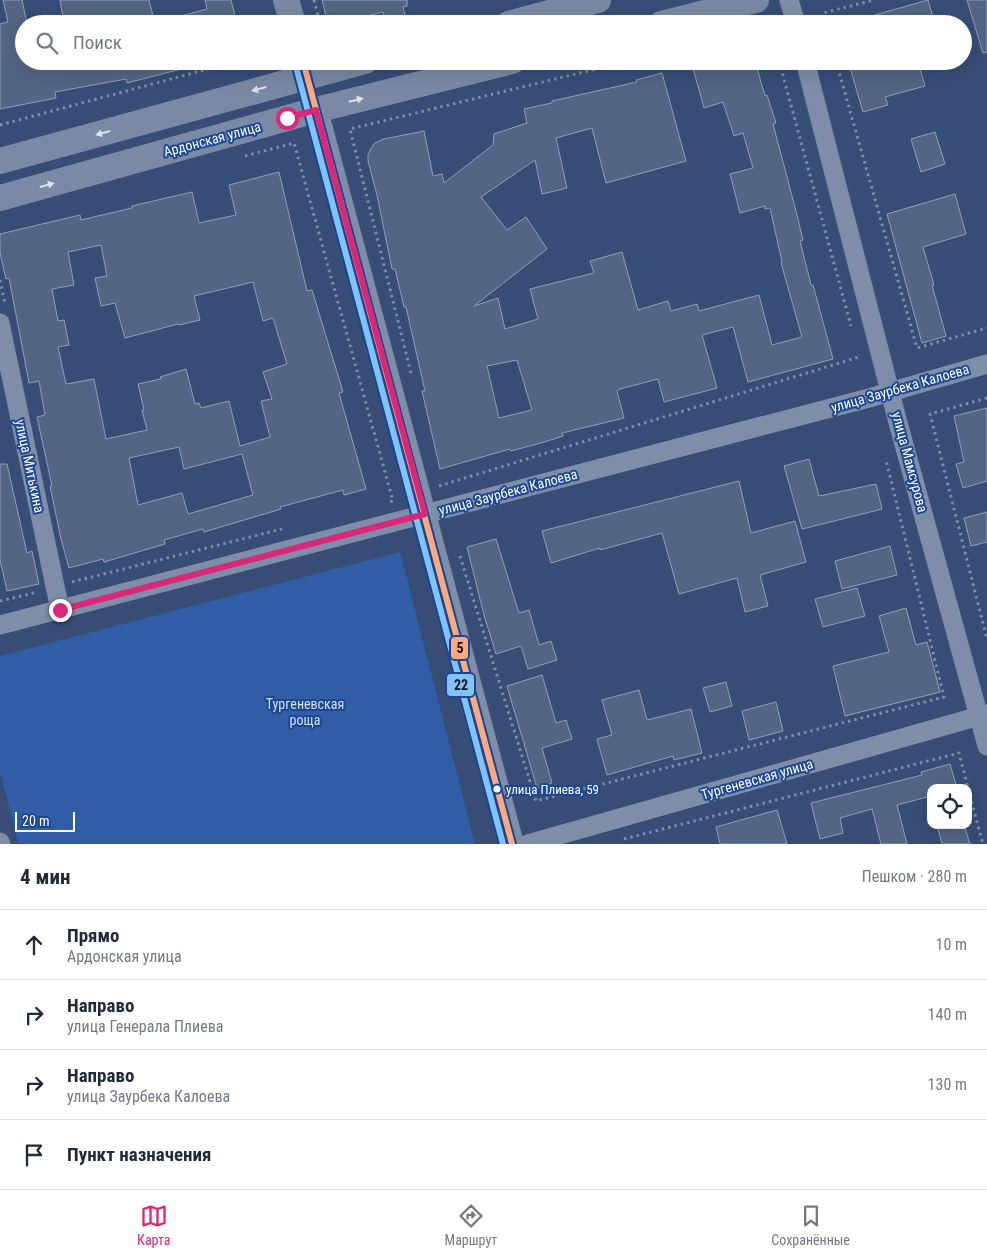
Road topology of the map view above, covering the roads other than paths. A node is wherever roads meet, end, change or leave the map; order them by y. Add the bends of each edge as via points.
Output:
1 (286, 0) edge
2 (598, 0) edge
3 (756, 0) edge
4 (790, 0) edge
5 (290, 15) edge
6 (542, 15) edge
7 (697, 15) edge
8 (794, 15) edge
9 (301, 70) edge
10 (304, 70) edge
11 (476, 70) edge
12 (807, 70) edge
13 (316, 110) junction
14 (0, 161) edge
15 (0, 198) edge
16 (0, 323) edge
17 (987, 364) edge
18 (890, 391) junction
19 (425, 514) junction
20 (60, 610) junction
21 (0, 625) edge
22 (983, 715) edge
23 (987, 746) edge
24 (512, 844) edge
25 (528, 844) edge

1 - 5 main road
2 - 6 main road
3 - 7 main road
4 - 8 street
9 -> 14 main road
10 - 13 main road
13 -> 11 main road, Ардонская улица
12 - 18 street, улица Мамсурова
15 -> 13 main road, Ардонская улица
13 - 19 street
16 - 20 street, улица Митькина
17 - 18 street, улица Заурбека Калоева
18 - 19 street, улица Заурбека Калоева
18 - 22 street, улица Мамсурова
19 - 20 street, улица Заурбека Калоева
19 - 24 street
20 - 21 street, улица Заурбека Калоева
22 - 23 street, улица Мамсурова
22 - 25 street, Тургеневская улица

